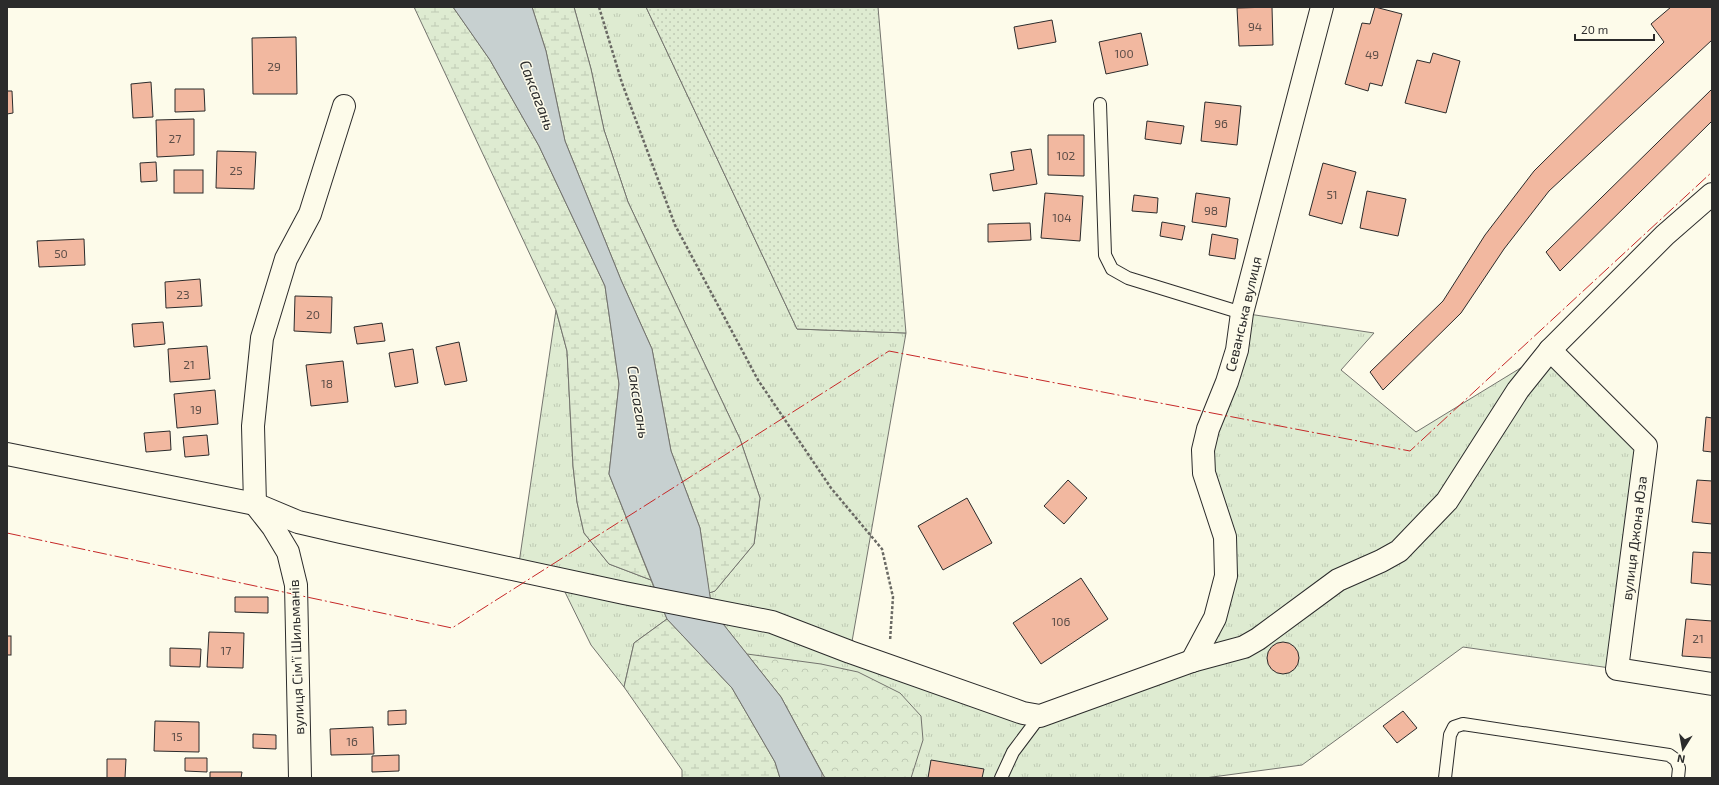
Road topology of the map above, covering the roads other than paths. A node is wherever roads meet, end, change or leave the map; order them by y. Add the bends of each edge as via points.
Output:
1 (1322, 7) edge
2 (1100, 104) dead end
3 (344, 106) dead end
4 (1712, 194) edge
5 (1242, 314) junction
6 (1550, 350) junction
7 (7, 454) edge
8 (255, 504) junction
9 (1192, 662) junction
10 (1712, 684) edge
11 (1040, 716) junction
12 (300, 778) edge
13 (1001, 778) edge
14 (1445, 778) edge
15 (1678, 778) edge

1 - 5 street, Севанська вулиця
2 - 5 lane via 1105,255 1112,269 1128,278
3 - 8 street via 310,214 286,259 262,338 253,426
4 - 6 street via 1665,236
5 - 9 street, Севанська вулиця via 1237,350 1208,429 1203,450 1204,473 1225,536 1226,576 1215,618
6 - 9 street via 1518,390 1447,501 1399,551 1381,562 1338,580 1244,647
6 - 10 street, вулиця Джона Юза via 1646,446 1617,669
7 - 8 street
8 - 11 street via 298,522 341,532 772,622 885,665 1022,713
8 - 12 street, вулиця Сімʼї Шильманів via 288,552 296,586
9 - 11 street
11 - 13 lane via 1013,752
14 - 15 lane via 1450,735 1454,727 1463,724 1669,755 1676,760 1679,768

